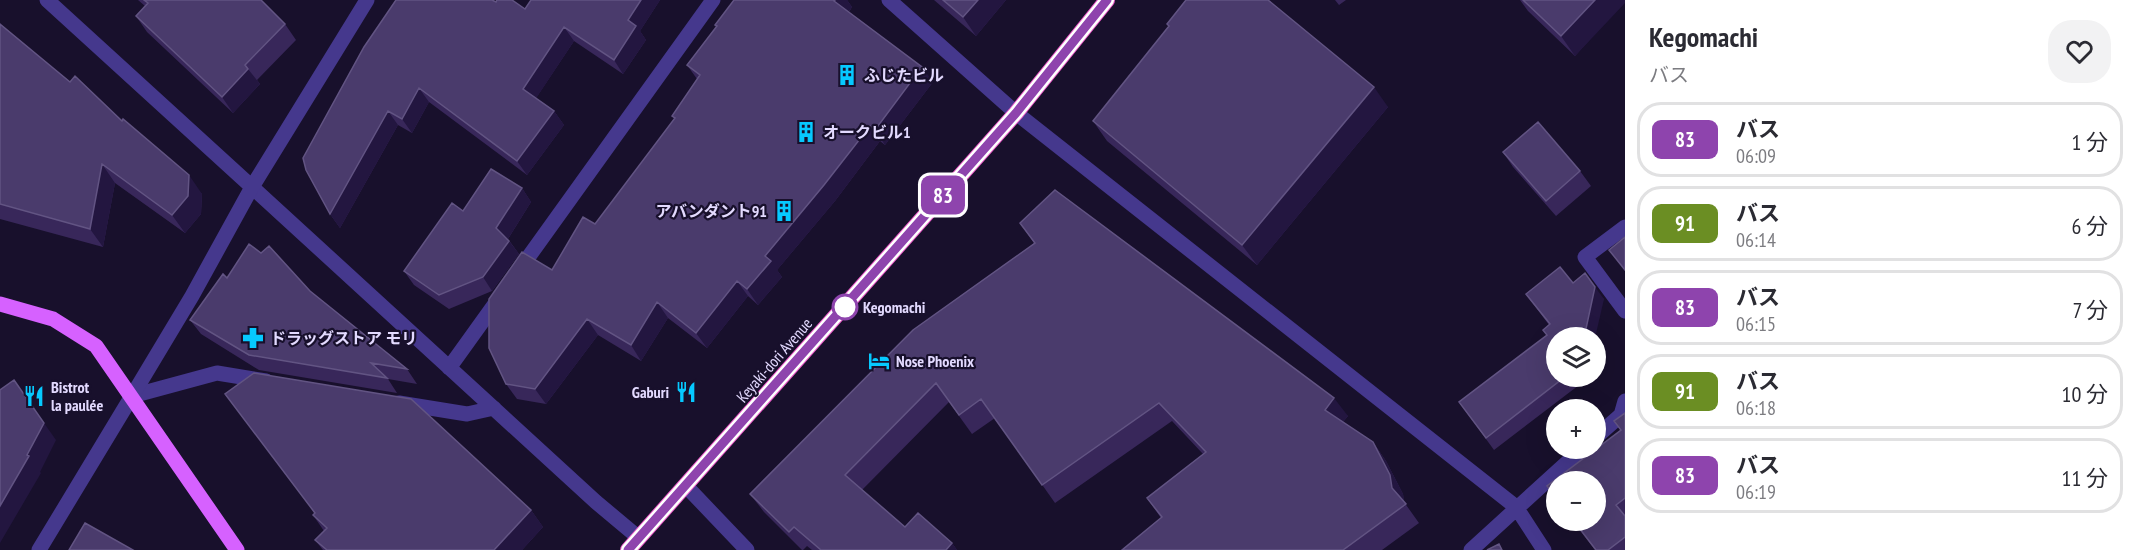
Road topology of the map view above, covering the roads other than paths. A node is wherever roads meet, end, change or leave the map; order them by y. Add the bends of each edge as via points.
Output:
1 (46, 0) edge
2 (367, 0) edge
3 (713, 0) edge
4 (889, 0) edge
5 (1107, 0) edge
6 (1016, 113) junction
7 (252, 187) junction
8 (1625, 227) edge
9 (0, 304) edge
10 (1625, 310) edge
11 (449, 368) junction
12 (285, 384) edge
13 (132, 396) junction
14 (387, 401) edge
15 (1625, 401) edge
16 (494, 408) junction
17 (1606, 428) edge
18 (1571, 459) edge
19 (686, 486) junction
20 (1516, 507) junction
21 (634, 544) edge
22 (39, 550) edge
23 (237, 550) edge
24 (747, 550) edge
25 (1472, 550) edge
26 (1544, 550) edge

1 - 7 street
2 - 7 street
3 - 11 street
4 - 6 street
5 - 6 highway, Keyaki-dori Avenue
6 - 19 highway, Keyaki-dori Avenue
6 - 20 street
7 - 11 street
7 - 13 street
8 - 10 street via 1585,257
9 - 13 main road via 53,319 96,346
11 - 16 street
12 - 13 street via 217,374
13 - 22 street
13 - 23 main road
14 - 16 street via 467,414
15 - 17 street via 1621,415
16 - 21 street
18 - 20 street
19 - 21 highway, Keyaki-dori Avenue
19 - 24 street
20 - 25 street
20 - 26 street

